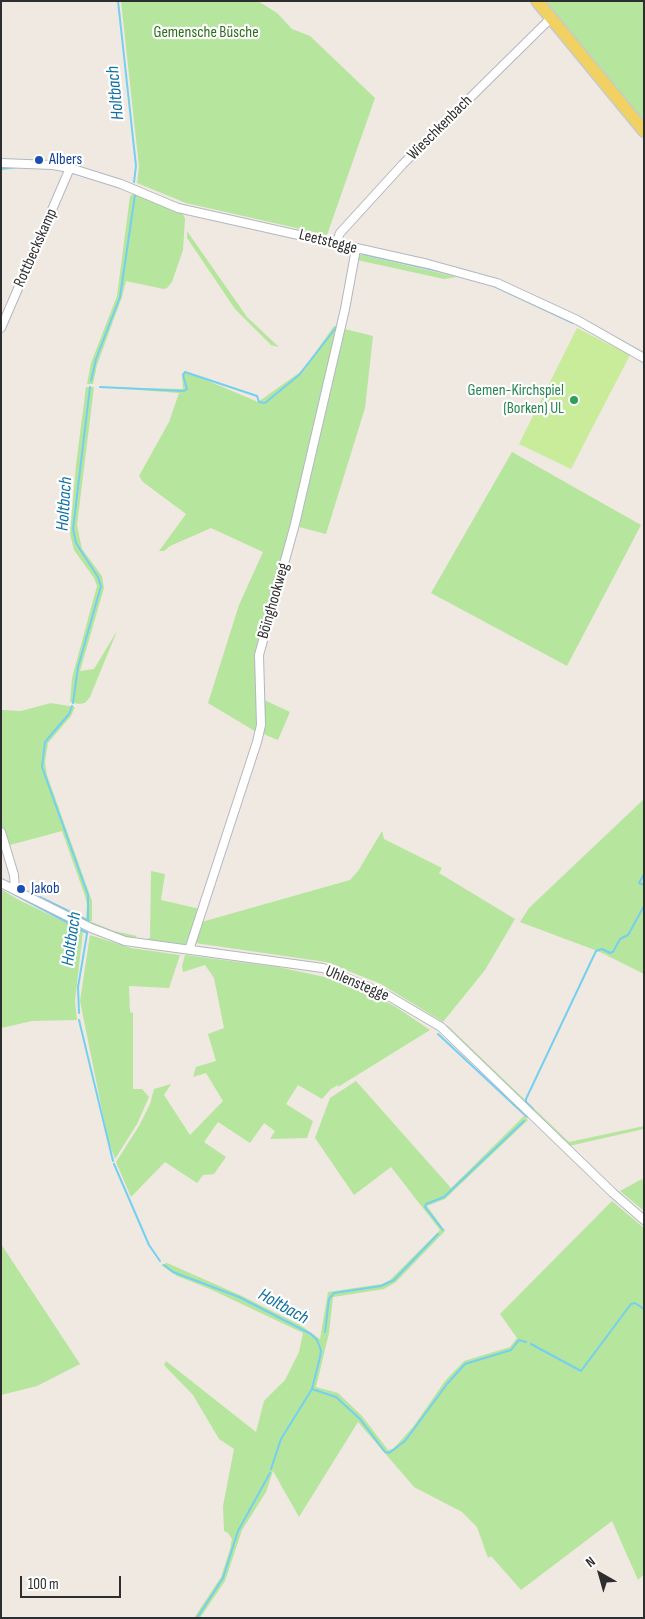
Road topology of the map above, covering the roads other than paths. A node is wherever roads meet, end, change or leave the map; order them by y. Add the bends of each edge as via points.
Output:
1 (537, 1) edge
2 (551, 18) junction
3 (644, 131) edge
4 (1, 163) edge
5 (70, 168) junction
6 (336, 243) junction
7 (356, 249) junction
8 (1, 328) edge
9 (644, 358) edge
10 (1, 832) edge
11 (1, 883) edge
12 (15, 890) junction
13 (189, 950) junction
14 (644, 1220) edge

1 - 2 main road
2 - 3 main road
2 - 6 street, Wieschkenbach via 403,164 340,233
4 - 5 street, Leetstegge
5 - 6 street, Leetstegge via 121,184 178,208
5 - 8 street, Rottbeckskamp
6 - 7 street, Leetstegge
7 - 9 street, Leetstegge via 497,283 576,320
7 - 13 street, Böinghookweg via 295,524 258,655 261,725 257,742
10 - 12 street via 14,875
11 - 12 street, Uhlenstegge
12 - 13 street, Uhlenstegge via 125,941
13 - 14 street, Uhlenstegge via 323,968 387,995 441,1027

